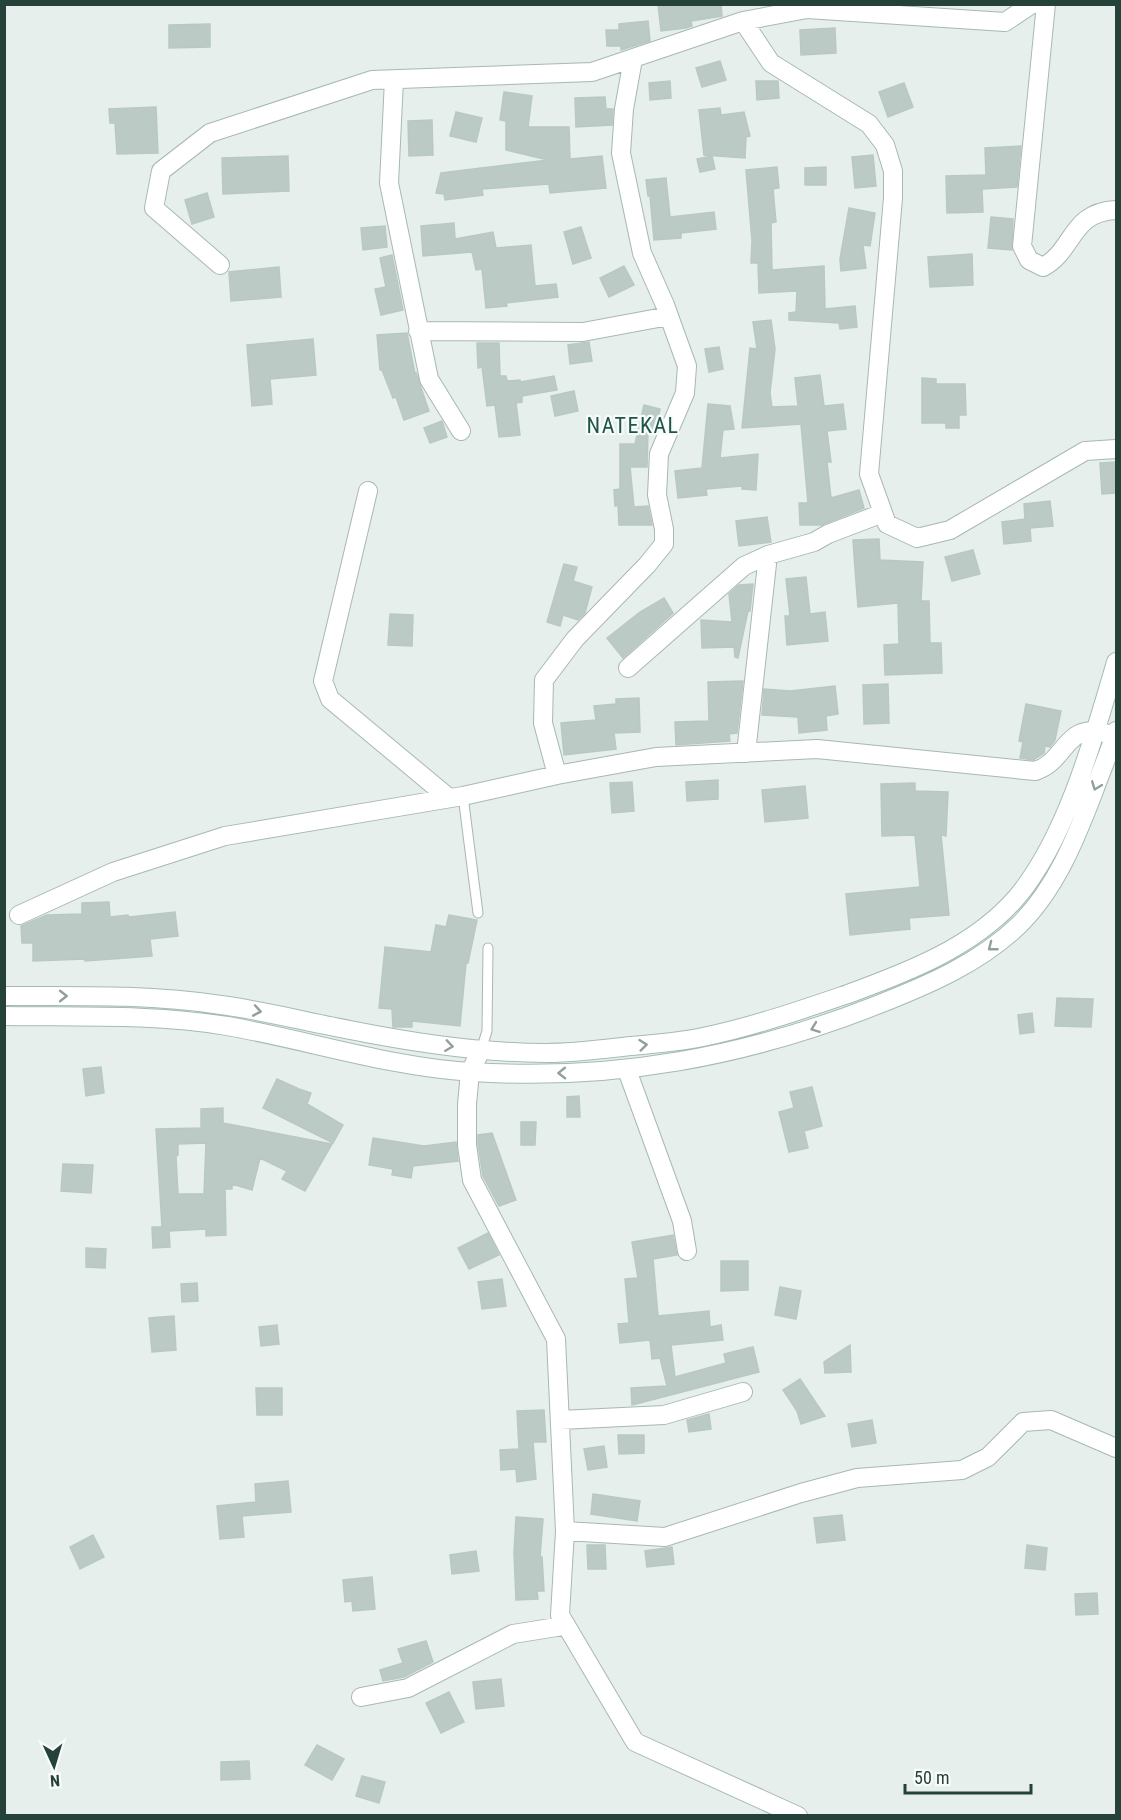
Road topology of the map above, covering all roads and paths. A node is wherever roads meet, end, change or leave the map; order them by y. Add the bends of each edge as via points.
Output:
1 (1032, 4) edge
2 (1046, 4) edge
3 (743, 21) junction
4 (633, 58) junction
5 (394, 80) junction
6 (1116, 210) edge
7 (220, 265) dead end
8 (669, 315) junction
9 (418, 331) junction
10 (461, 432) dead end
11 (1116, 449) edge
12 (368, 491) dead end
13 (883, 513) junction
14 (768, 555) junction
15 (1116, 662) edge
16 (628, 668) dead end
17 (1095, 730) junction
18 (1116, 734) edge
19 (746, 753) junction
20 (556, 775) junction
21 (456, 797) junction
22 (478, 913) dead end
23 (19, 915) dead end
24 (488, 948) dead end
25 (4, 996) edge
26 (4, 1016) edge
27 (481, 1050) junction
28 (627, 1070) junction
29 (470, 1072) junction
30 (687, 1251) dead end
31 (743, 1392) dead end
32 (560, 1420) junction
33 (1116, 1448) edge
34 (565, 1530) junction
35 (560, 1615) junction
36 (361, 1697) dead end
37 (798, 1815) edge

1 - 3 street via 1005,22 807,9
2 - 6 street via 1022,246 1029,260 1043,267 1054,261 1078,225 1104,211
3 - 4 street
3 - 13 street via 771,63 869,124 885,145 892,171 893,198 869,474
4 - 5 street via 592,72
4 - 8 street via 621,153 642,253
5 - 7 street via 372,80 210,133 161,171 154,208
5 - 9 street via 389,183
8 - 9 street via 583,332
8 - 20 street via 687,366 685,393 659,454 657,495 664,544 575,639 544,680 543,723
9 - 10 street via 429,379
11 - 13 street via 1085,451 950,530 917,538 887,524
12 - 21 street via 323,681 330,699
13 - 14 street via 814,542
14 - 16 street via 744,566
14 - 19 street
15 - 17 street
17 - 18 street
17 - 19 street via 1076,736 1050,764 1035,771 817,749
27 -> 17 street via 582,1051 701,1038 885,980 962,943 1016,898 1040,865 1058,831
18 -> 28 street via 1078,832 1042,898 988,950 933,982 805,1032 741,1050
19 - 20 street via 657,757
20 - 21 street
21 - 22 lane
21 - 23 street via 225,836 113,872
24 - 27 lane via 487,1031
25 -> 27 street via 161,998
26 - 29 street via 175,1020 226,1026
27 - 29 street
28 -> 29 street
28 - 30 street via 682,1221
29 - 32 street via 467,1145 472,1180 556,1339
31 - 32 street via 664,1416
32 - 34 street
33 - 34 street via 1051,1420 1023,1422 988,1457 962,1470 857,1478 666,1537
34 - 35 street
35 - 36 street via 563,1626 513,1634 408,1688
35 - 37 street via 634,1742

